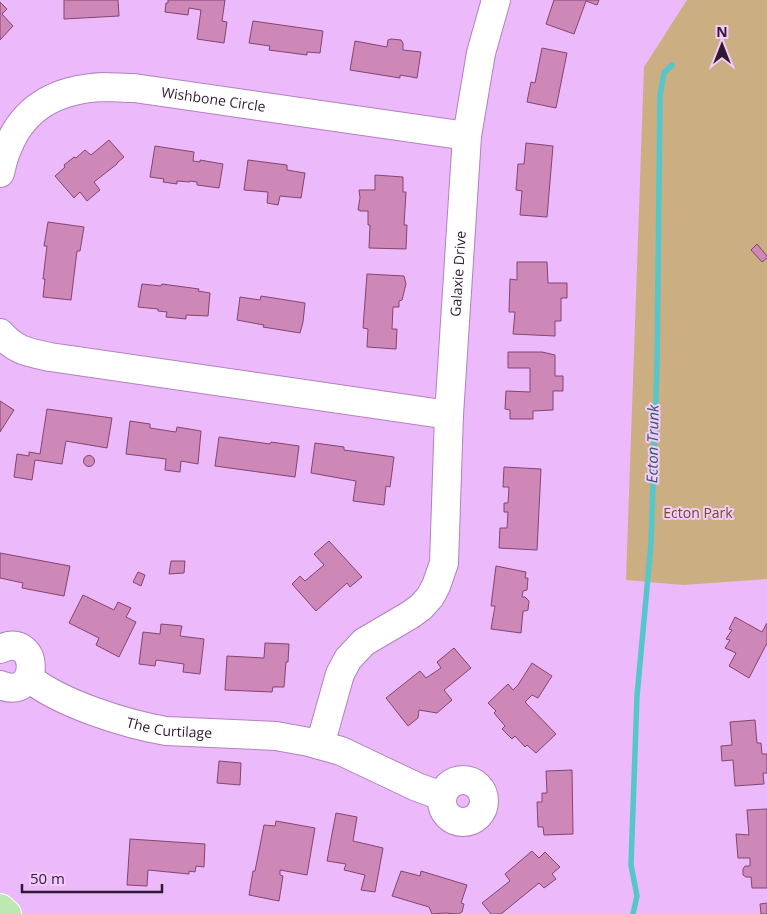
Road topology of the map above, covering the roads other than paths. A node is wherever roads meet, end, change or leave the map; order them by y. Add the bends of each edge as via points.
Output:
1 (496, 0) edge
2 (467, 136) junction
3 (0, 172) edge
4 (0, 333) edge
5 (449, 415) junction
6 (0, 649) edge
7 (29, 678) junction
8 (0, 685) edge
9 (320, 744) junction
10 (442, 796) dead end
11 (0, 908) edge
12 (6, 914) edge

1 - 2 street, Galaxie Drive via 481,53
2 - 3 street, Wishbone Circle via 134,88 87,88 50,99 31,112 7,147
2 - 5 street, Galaxie Drive
4 - 5 street via 16,348 50,357
5 - 9 street, Galaxie Drive via 445,551 441,574 430,597 421,607 364,642 348,659 340,674
6 - 7 street via 12,646 25,652 32,664
7 - 8 street via 12,688
7 - 9 street, The Curtilage via 53,694 81,706 150,728 276,736
9 - 10 street, The Curtilage
11 - 12 main road

